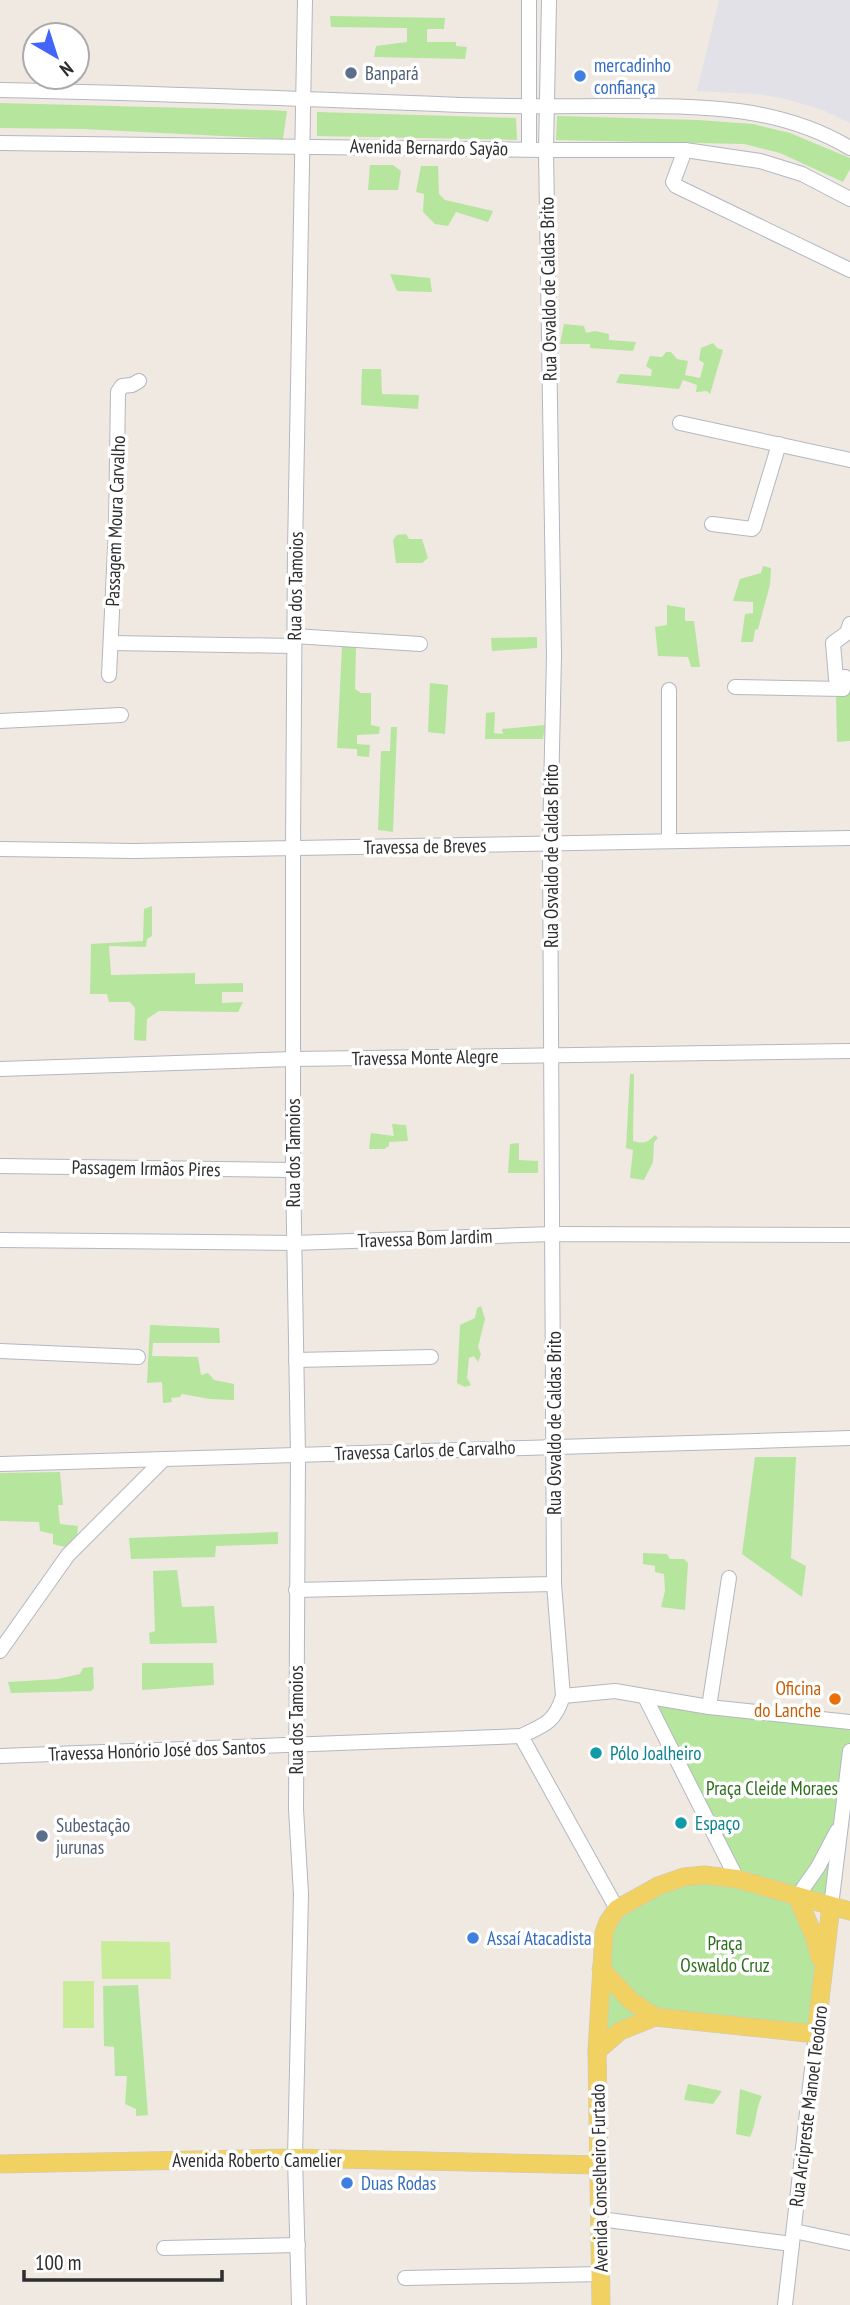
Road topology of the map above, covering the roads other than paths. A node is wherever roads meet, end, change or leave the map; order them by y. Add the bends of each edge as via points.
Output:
1 (305, 0) edge
2 (529, 0) edge
3 (549, 0) edge
4 (0, 90) edge
5 (304, 97) junction
6 (530, 106) junction
7 (546, 106) junction
8 (0, 143) edge
9 (304, 146) junction
10 (850, 148) edge
11 (529, 149) junction
12 (546, 150) junction
13 (685, 150) junction
14 (848, 194) edge
15 (850, 270) edge
16 (139, 381) dead end
17 (680, 423) dead end
18 (779, 444) junction
19 (850, 460) edge
20 (712, 524) dead end
21 (850, 624) edge
22 (294, 641) junction
23 (111, 643) junction
24 (420, 644) dead end
25 (109, 675) dead end
26 (735, 687) dead end
27 (669, 690) dead end
28 (121, 715) dead end
29 (0, 721) edge
30 (850, 838) edge
31 (669, 840) junction
32 (550, 844) junction
33 (293, 847) junction
34 (0, 849) edge
35 (850, 1051) edge
36 (551, 1054) junction
37 (293, 1059) junction
38 (0, 1069) edge
39 (0, 1166) edge
40 (293, 1170) junction
41 (552, 1234) junction
42 (850, 1235) edge
43 (0, 1240) edge
44 (294, 1243) junction
45 (0, 1351) edge
46 (138, 1357) dead end
47 (431, 1357) dead end
48 (296, 1360) junction
49 (850, 1438) edge
50 (555, 1446) junction
51 (298, 1455) junction
52 (163, 1459) junction
53 (0, 1464) edge
54 (729, 1578) dead end
55 (555, 1584) junction
56 (296, 1590) junction
57 (0, 1651) edge
58 (563, 1696) junction
59 (645, 1697) junction
60 (709, 1707) junction
61 (558, 1711) joint
62 (850, 1722) edge
63 (521, 1735) junction
64 (296, 1745) junction
65 (850, 1751) edge
66 (0, 1756) edge
67 (841, 1824) junction
68 (737, 1879) junction
69 (797, 1897) junction
70 (831, 1906) junction
71 (617, 1909) junction
72 (850, 1911) edge
73 (601, 1969) junction
74 (822, 1986) junction
75 (655, 2017) junction
76 (816, 2034) junction
77 (597, 2051) junction
78 (295, 2158) junction
79 (0, 2164) edge
80 (599, 2165) junction
81 (600, 2219) junction
82 (793, 2237) junction
83 (850, 2243) edge
84 (298, 2245) junction
85 (164, 2248) dead end
86 (601, 2274) junction
87 (405, 2278) dead end
88 (299, 2305) edge
89 (601, 2305) edge
90 (785, 2305) edge

1 - 5 street, Rua dos Tamoios
2 - 6 street
3 - 7 street, Rua Osvaldo de Caldas Brito
4 - 5 street
5 - 6 street
5 - 9 street, Rua dos Tamoios
6 - 7 street
6 - 11 street
7 - 10 street via 692,106 751,111 820,132
7 - 12 street, Rua Osvaldo de Caldas Brito
8 - 9 street, Avenida Bernardo Sayão
9 - 11 street, Avenida Bernardo Sayão
9 - 22 street, Rua dos Tamoios
11 - 12 street, Avenida Bernardo Sayão
12 - 13 street, Avenida Bernardo Sayão
12 - 32 street, Rua Osvaldo de Caldas Brito via 554,655
13 - 14 street, Avenida Bernardo Sayão via 760,161
13 - 15 street via 673,182 676,186
16 - 23 street, Passagem Moura Carvalho via 118,392
17 - 18 street
18 - 19 street
18 - 20 street via 754,527
21 - 26 street via 847,633 833,643 836,679 845,677 843,689
22 - 23 street
22 - 24 street
22 - 33 street, Rua dos Tamoios
23 - 25 street, Passagem Moura Carvalho
27 - 31 street
28 - 29 street
30 - 31 street, Travessa de Breves
31 - 32 street, Travessa de Breves
32 - 33 street, Travessa de Breves
32 - 36 street, Rua Osvaldo de Caldas Brito
33 - 34 street, Travessa de Breves
33 - 37 street, Rua dos Tamoios
35 - 36 street, Travessa Monte Alegre
36 - 37 street, Travessa Monte Alegre
36 - 41 street, Rua Osvaldo de Caldas Brito
37 - 38 street, Travessa Monte Alegre
37 - 40 street, Rua dos Tamoios
39 - 40 street, Passagem Irmãos Pires
40 - 44 street, Rua dos Tamoios
41 - 42 street, Travessa Bom Jardim
41 - 44 street, Travessa Bom Jardim
41 - 50 street, Rua Osvaldo de Caldas Brito
43 - 44 street, Travessa Bom Jardim
44 - 48 street, Rua dos Tamoios
45 - 46 street
47 - 48 street
48 - 51 street, Rua dos Tamoios
49 - 50 street, Travessa Carlos de Carvalho
50 - 51 street, Travessa Carlos de Carvalho
50 - 55 street, Rua Osvaldo de Caldas Brito
51 - 52 street, Travessa Carlos de Carvalho
51 - 56 street, Rua dos Tamoios
52 - 53 street, Travessa Carlos de Carvalho
52 - 57 street via 68,1555
54 - 60 street
55 - 56 street
55 - 58 street, Rua Osvaldo de Caldas Brito
56 - 64 street, Rua dos Tamoios
58 - 59 street via 615,1691
58 - 61 street, Rua Osvaldo de Caldas Brito
59 - 60 street
59 - 68 street
60 - 62 street
61 - 63 street, Travessa Honório José dos Santos via 543,1726
63 - 64 street, Travessa Honório José dos Santos
63 - 71 street
64 - 66 street, Travessa Honório José dos Santos
64 - 78 street, Rua dos Tamoios via 301,1894
65 - 67 street
67 - 69 street
67 - 70 street
68 - 69 main road
68 - 71 main road via 684,1877
69 - 70 main road
69 - 74 main road via 815,1938
70 - 72 main road
70 - 74 main road, Rua Arcipreste Manoel Teodoro
71 - 73 main road via 604,1933
73 - 75 main road via 631,2001
73 - 77 main road, Avenida Conselheiro Furtado
74 - 76 main road, Rua Arcipreste Manoel Teodoro
75 - 76 main road
75 - 77 main road via 620,2031
76 - 82 street, Rua Arcipreste Manoel Teodoro
77 - 80 main road, Avenida Conselheiro Furtado
78 - 79 main road, Avenida Roberto Camelier
78 - 80 main road, Avenida Roberto Camelier
78 - 84 street, Rua dos Tamoios
80 - 81 main road, Avenida Conselheiro Furtado
81 - 82 street
81 - 86 main road, Avenida Conselheiro Furtado
82 - 83 street
82 - 90 street, Rua Arcipreste Manoel Teodoro
84 - 85 street
84 - 88 street, Rua dos Tamoios
86 - 87 street
86 - 89 main road, Avenida Conselheiro Furtado

